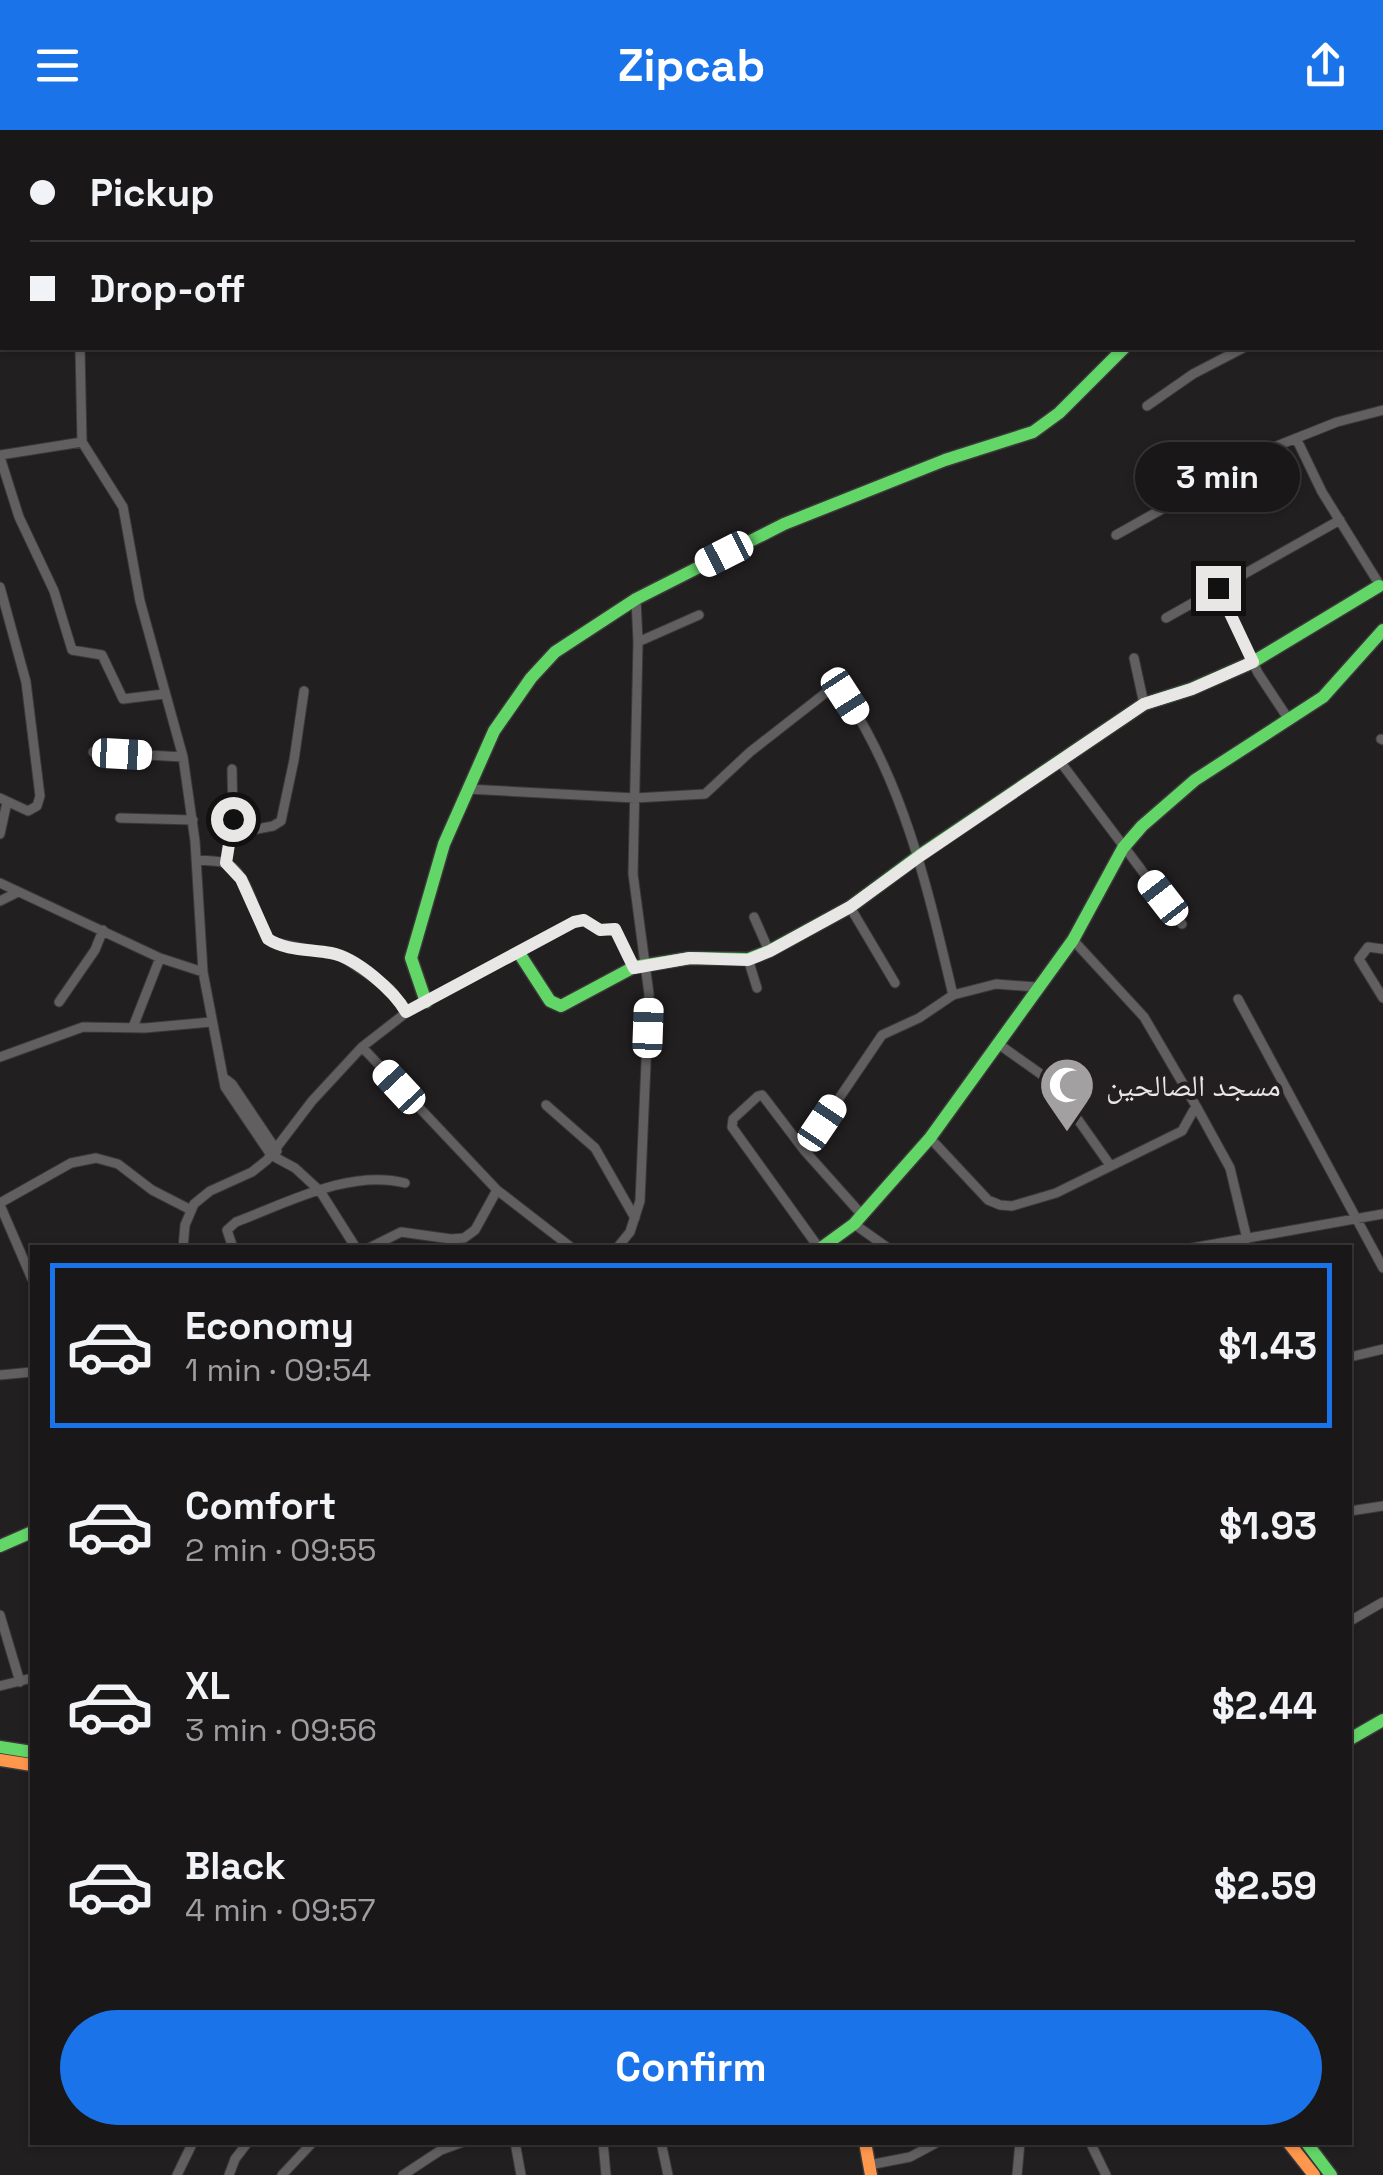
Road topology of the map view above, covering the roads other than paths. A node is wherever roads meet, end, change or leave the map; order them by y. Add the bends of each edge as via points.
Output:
1 (80, 350) edge
2 (1122, 350) edge
3 (1239, 350) edge
4 (1147, 406) dead end
5 (1383, 410) edge
6 (1296, 438) junction
7 (82, 442) junction
8 (0, 456) edge
9 (1340, 520) junction
10 (1116, 535) dead end
11 (0, 588) edge
12 (1218, 588) junction
13 (1381, 588) edge
14 (636, 599) junction
15 (698, 615) dead end
16 (1166, 618) dead end
17 (1383, 630) edge
18 (638, 642) junction
19 (1134, 658) dead end
20 (1253, 662) junction
21 (304, 691) dead end
22 (164, 694) junction
23 (1144, 704) junction
24 (1289, 720) junction
25 (93, 752) dead end
26 (182, 756) junction
27 (1059, 760) junction
28 (232, 769) dead end
29 (468, 789) junction
30 (635, 798) junction
31 (4, 800) edge
32 (120, 818) dead end
33 (193, 820) junction
34 (0, 834) edge
35 (230, 834) junction
36 (1124, 848) junction
37 (920, 856) junction
38 (196, 860) junction
39 (226, 863) junction
40 (0, 884) edge
41 (18, 892) junction
42 (0, 901) edge
43 (850, 907) junction
44 (754, 917) dead end
45 (1182, 924) dead end
46 (103, 930) junction
47 (1073, 940) junction
48 (1383, 949) edge
49 (770, 951) junction
50 (519, 953) junction
51 (160, 958) junction
52 (748, 960) junction
53 (640, 966) junction
54 (202, 972) junction
55 (895, 983) dead end
56 (757, 988) dead end
57 (1036, 988) junction
58 (953, 995) junction
59 (1383, 998) edge
60 (1238, 999) dead end
61 (60, 1002) dead end
62 (426, 1002) junction
63 (406, 1012) junction
64 (210, 1022) junction
65 (133, 1028) junction
66 (997, 1043) junction
67 (362, 1047) junction
68 (0, 1057) edge
69 (546, 1105) dead end
70 (1196, 1106) junction
71 (930, 1138) junction
72 (804, 1150) junction
73 (273, 1151) junction
74 (1110, 1165) junction
75 (405, 1183) dead end
76 (497, 1190) junction
77 (320, 1191) junction
78 (0, 1204) edge
79 (190, 1208) junction
80 (1383, 1214) edge
81 (635, 1218) junction
82 (1354, 1218) junction
83 (858, 1220) junction
84 (1246, 1239) junction
85 (184, 1245) edge
86 (232, 1245) edge
87 (354, 1245) edge
88 (377, 1245) edge
89 (568, 1245) edge
90 (619, 1245) edge
91 (818, 1245) edge
92 (824, 1245) edge
93 (885, 1245) edge
94 (1210, 1245) edge
95 (1383, 1268) edge
96 (30, 1273) edge
97 (1383, 1350) edge
98 (1352, 1357) edge
99 (30, 1372) edge
100 (0, 1375) edge
101 (1383, 1506) edge
102 (1352, 1510) edge
103 (30, 1533) edge
104 (0, 1546) edge
105 (1383, 1602) edge
106 (0, 1615) edge
107 (1352, 1620) edge
108 (30, 1679) edge
109 (20, 1682) junction
110 (0, 1686) edge
111 (1383, 1720) edge
112 (1352, 1739) edge
113 (0, 1748) edge
114 (30, 1752) edge
115 (0, 1760) edge
116 (30, 1765) edge
117 (191, 2145) edge
118 (246, 2145) edge
119 (310, 2145) edge
120 (456, 2145) edge
121 (515, 2145) edge
122 (603, 2145) edge
123 (662, 2145) edge
124 (866, 2145) edge
125 (932, 2145) edge
126 (1020, 2145) edge
127 (1091, 2145) edge
128 (1290, 2145) edge
129 (1308, 2145) edge
130 (871, 2170) edge
131 (178, 2175) edge
132 (229, 2175) edge
133 (282, 2175) edge
134 (402, 2175) edge
135 (520, 2175) edge
136 (606, 2175) edge
137 (668, 2175) edge
138 (1017, 2175) edge
139 (1106, 2175) edge
140 (1314, 2175) edge
141 (1331, 2175) edge

1 - 7 street
2 - 14 street via 1033,432 784,524
3 - 4 street
5 - 6 street
6 - 9 street
6 - 10 street
7 - 8 street
7 - 22 street via 123,507
8 - 22 street via 72,650 102,655 126,700
9 - 12 street
9 - 13 street
11 - 31 street via 26,682 40,796 28,811
12 - 16 street
12 - 20 street
13 - 20 street
14 - 18 street
14 - 29 street via 555,652 531,678 494,730
15 - 18 street
17 - 24 street via 1338,682
18 - 30 street
19 - 23 street
20 - 23 street
20 - 24 street
21 - 35 street via 281,821
22 - 26 street
23 - 27 street
24 - 36 street via 1170,800
25 - 26 street
26 - 33 street
27 - 36 street
27 - 37 street
28 - 35 street
29 - 30 street
29 - 62 street via 412,951
30 - 37 street via 705,794 772,734 836,691 878,749
30 - 53 street
31 - 34 street
32 - 33 street
33 - 38 street
35 - 39 street
36 - 45 street
36 - 47 street
37 - 43 street
37 - 58 street
38 - 39 street
38 - 54 street
39 - 63 street via 272,942 342,956 390,990
40 - 41 street
41 - 42 street
41 - 46 street
43 - 49 street
43 - 55 street
44 - 49 street
46 - 51 street
46 - 61 street
47 - 57 street
47 - 70 street via 1144,1016
48 - 59 street via 1368,946 1359,959
49 - 52 street
50 - 53 street via 584,920 600,930 615,929
50 - 53 street via 561,1006
50 - 62 street
51 - 54 street
51 - 65 street
52 - 53 street via 690,958
52 - 56 street
53 - 81 street via 649,994
54 - 64 street
57 - 58 street via 996,984
57 - 66 street
58 - 72 street via 882,1035
60 - 82 street
62 - 63 street
63 - 67 street
64 - 65 street
64 - 73 street via 232,1100
65 - 68 street via 83,1026
66 - 71 street
66 - 74 street via 1045,1078
67 - 73 street
67 - 76 street
69 - 81 street via 595,1148
70 - 74 street via 1182,1131
70 - 84 street via 1230,1168
71 - 74 street via 1000,1205 1056,1193
71 - 83 street
72 - 83 street
72 - 91 street via 762,1096 731,1123
73 - 77 street
73 - 79 street via 252,1172
75 - 77 street via 377,1178
76 - 88 street via 464,1238 408,1232
76 - 89 street
77 - 86 street via 230,1225
77 - 87 street
78 - 79 street via 71,1163 96,1158 118,1164
78 - 96 street
79 - 85 street
80 - 82 street
81 - 90 street
82 - 84 street
82 - 95 street
83 - 92 street
83 - 93 street
84 - 94 street
97 - 98 street
99 - 100 street
101 - 102 street
103 - 104 street
105 - 107 street
106 - 109 street
108 - 109 street
109 - 110 street
111 - 112 street
113 - 114 street
115 - 116 street
117 - 131 street
118 - 132 street
119 - 133 street
120 - 134 street
121 - 135 street
122 - 136 street
123 - 137 street
124 - 130 street
125 - 130 street
126 - 138 street
127 - 139 street
128 - 140 street
129 - 141 street

